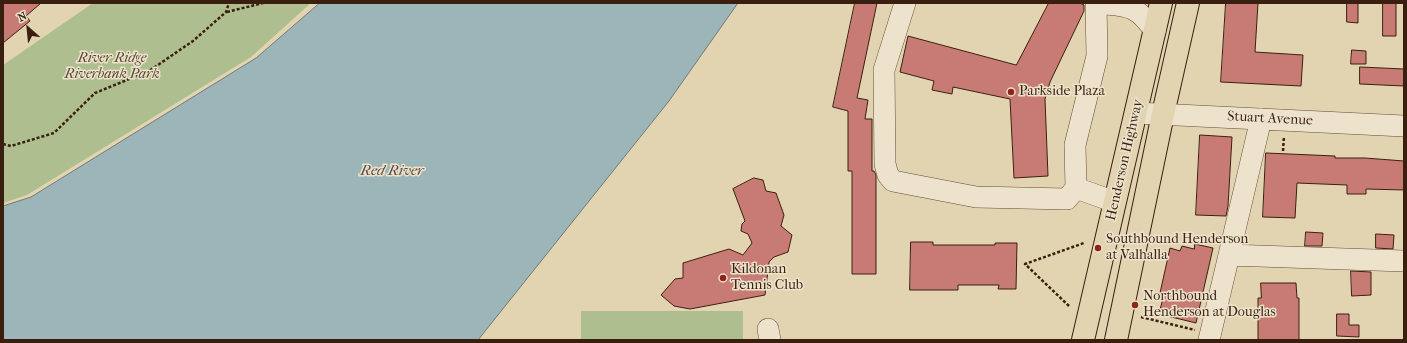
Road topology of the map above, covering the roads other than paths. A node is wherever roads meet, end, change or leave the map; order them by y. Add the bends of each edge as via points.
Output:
1 (905, 3) edge
2 (1096, 3) edge
3 (1161, 3) edge
4 (1188, 3) edge
5 (1155, 31) junction
6 (1136, 113) junction
7 (1163, 114) junction
8 (1261, 118) junction
9 (1404, 126) edge
10 (1076, 188) junction
11 (1115, 202) junction
12 (1229, 255) junction
13 (1404, 261) edge
14 (1203, 335) edge
15 (1083, 340) edge
16 (1116, 340) edge

1 - 10 street via 884,70 885,164 893,181 976,197 1067,199
2 - 5 street via 1137,10
2 - 10 street via 1097,56 1075,145
3 - 5 main road, Henderson Highway
4 - 7 main road, Henderson Highway
5 - 6 main road, Henderson Highway
6 - 7 street, Stuart Avenue
6 - 11 main road, Henderson Highway
7 - 8 street, Stuart Avenue
7 - 16 main road, Henderson Highway
8 - 9 street, Stuart Avenue
8 - 12 street
10 - 11 street
11 - 15 main road, Henderson Highway
12 - 13 street
12 - 14 street

